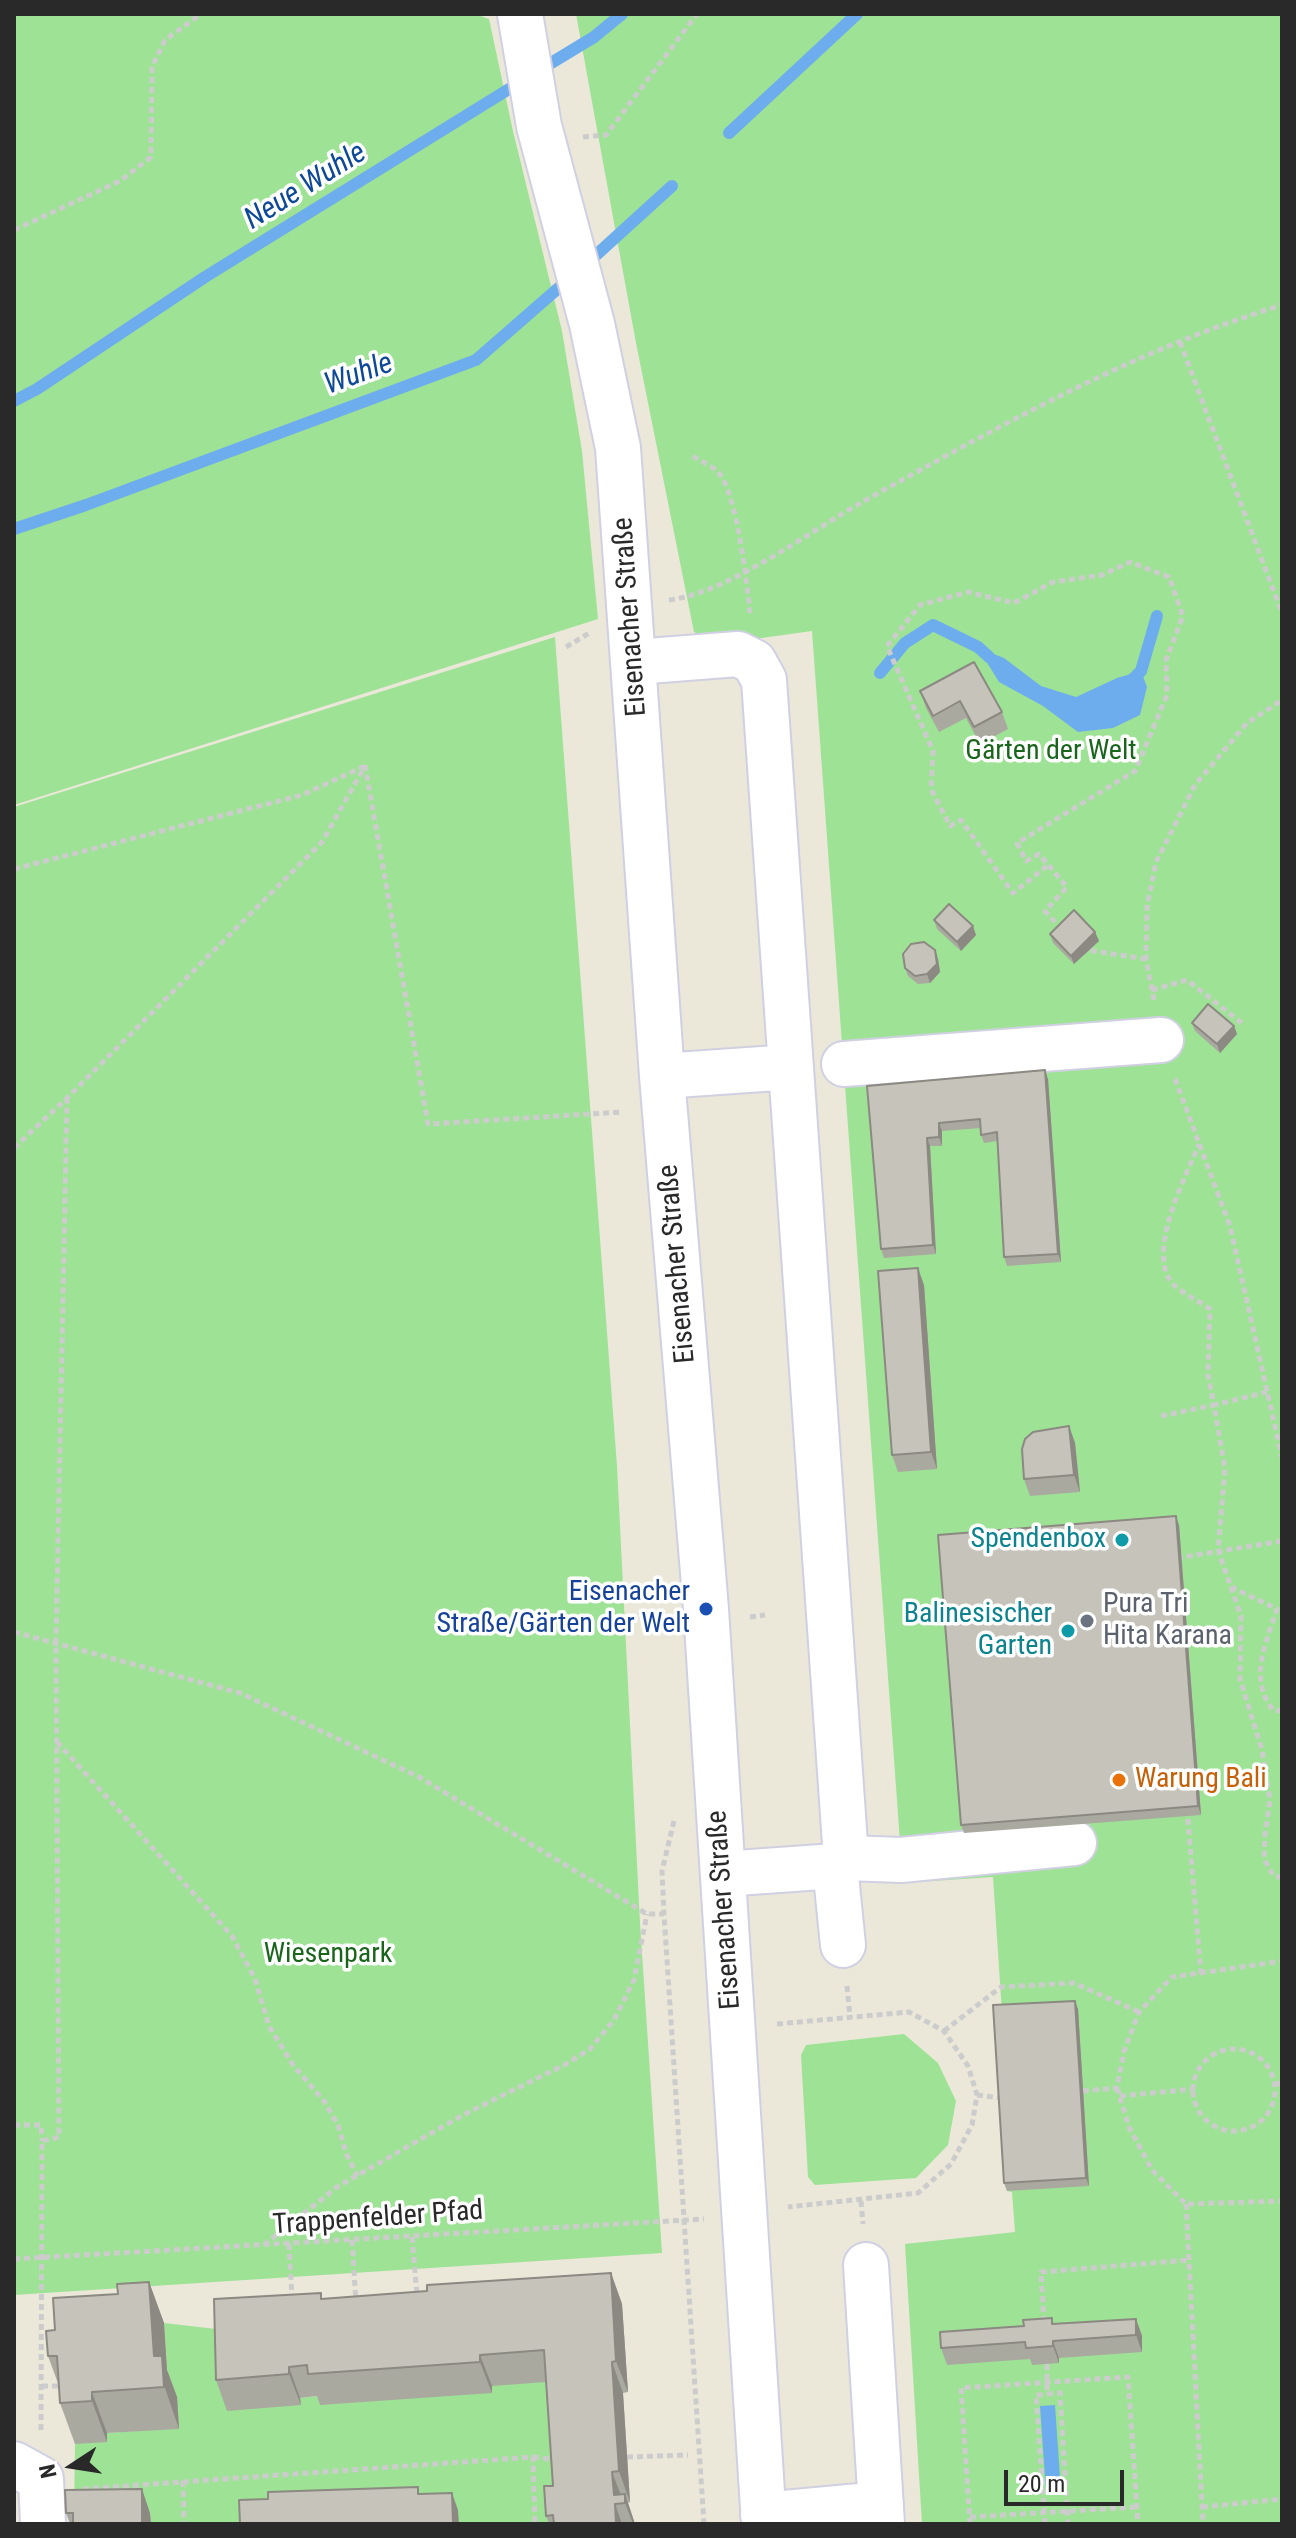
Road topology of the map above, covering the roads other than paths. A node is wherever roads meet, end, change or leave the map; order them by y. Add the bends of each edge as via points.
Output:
1 (520, 14) edge
2 (635, 662) junction
3 (1161, 1040) road end
4 (844, 1064) dead end
5 (791, 1067) junction
6 (662, 1076) junction
7 (1074, 1843) dead end
8 (840, 1862) junction
9 (723, 1874) junction
10 (843, 1945) dead end
11 (866, 2265) dead end
12 (881, 2514) edge
13 (764, 2520) edge

1 - 2 street, Eisenacher Straße via 555,132 568,233 618,448
2 - 5 street via 738,654 754,662 764,680
2 - 6 street, Eisenacher Straße
3 - 4 street
5 - 6 street
5 - 8 street
6 - 9 street, Eisenacher Straße
7 - 8 street
8 - 9 street
8 - 10 street
9 - 13 street, Eisenacher Straße
11 - 12 street
12 - 13 street

